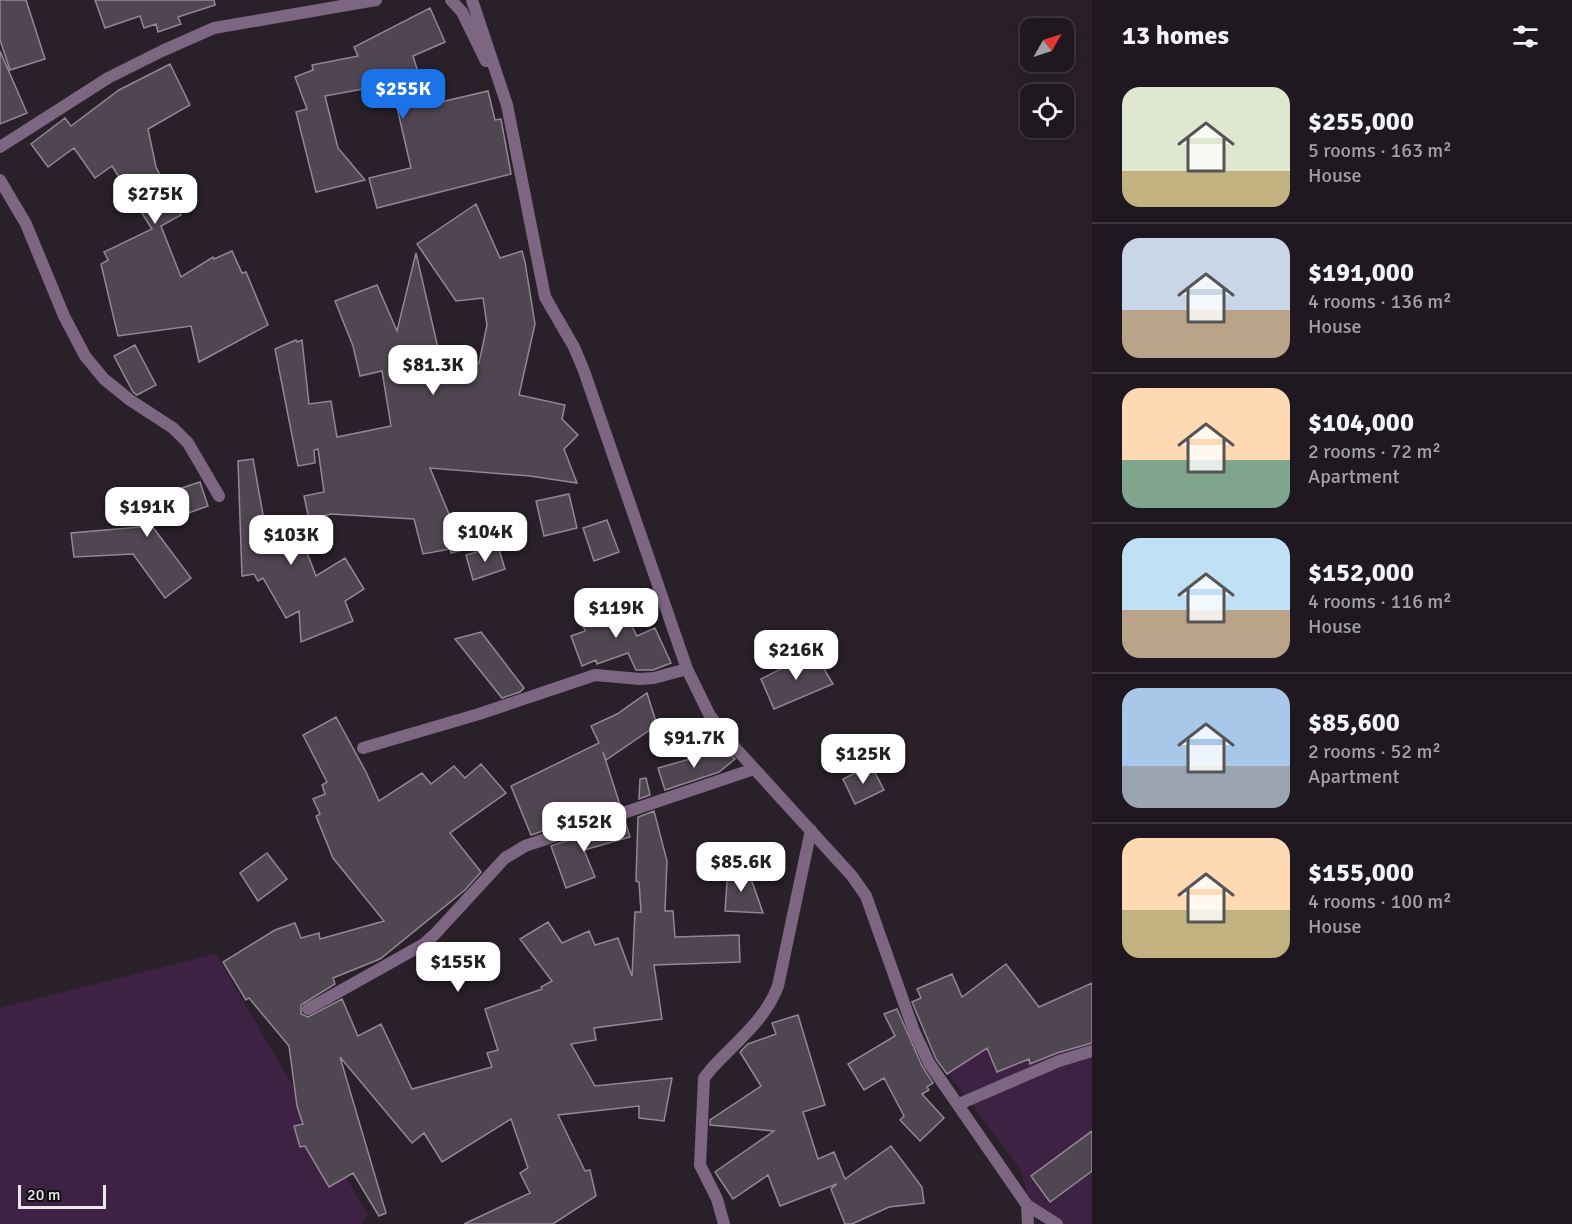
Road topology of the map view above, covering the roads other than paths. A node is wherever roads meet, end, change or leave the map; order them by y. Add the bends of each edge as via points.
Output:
1 (376, 0) edge
2 (451, 0) edge
3 (472, 0) edge
4 (507, 105) junction
5 (0, 147) edge
6 (0, 180) edge
7 (219, 496) dead end
8 (687, 669) junction
9 (363, 748) dead end
10 (754, 769) junction
11 (811, 831) junction
12 (308, 1009) dead end
13 (1092, 1051) edge
14 (960, 1104) junction
15 (1027, 1205) junction
16 (724, 1224) edge
17 (1028, 1224) edge
18 (1057, 1224) edge

1 - 5 street via 214,28 108,78
2 - 4 street via 462,12
3 - 4 street
4 - 8 street via 545,297 584,371
6 - 7 street via 26,224 85,356 104,379 188,443
8 - 9 street via 640,679 595,675
8 - 10 street via 709,714
10 - 11 street
10 - 12 street via 514,851 424,944
11 - 14 street via 866,896 914,1031 929,1063
11 - 16 street via 773,1000 704,1078 700,1165
13 - 14 street via 1059,1061
14 - 15 street
15 - 17 street
15 - 18 street

